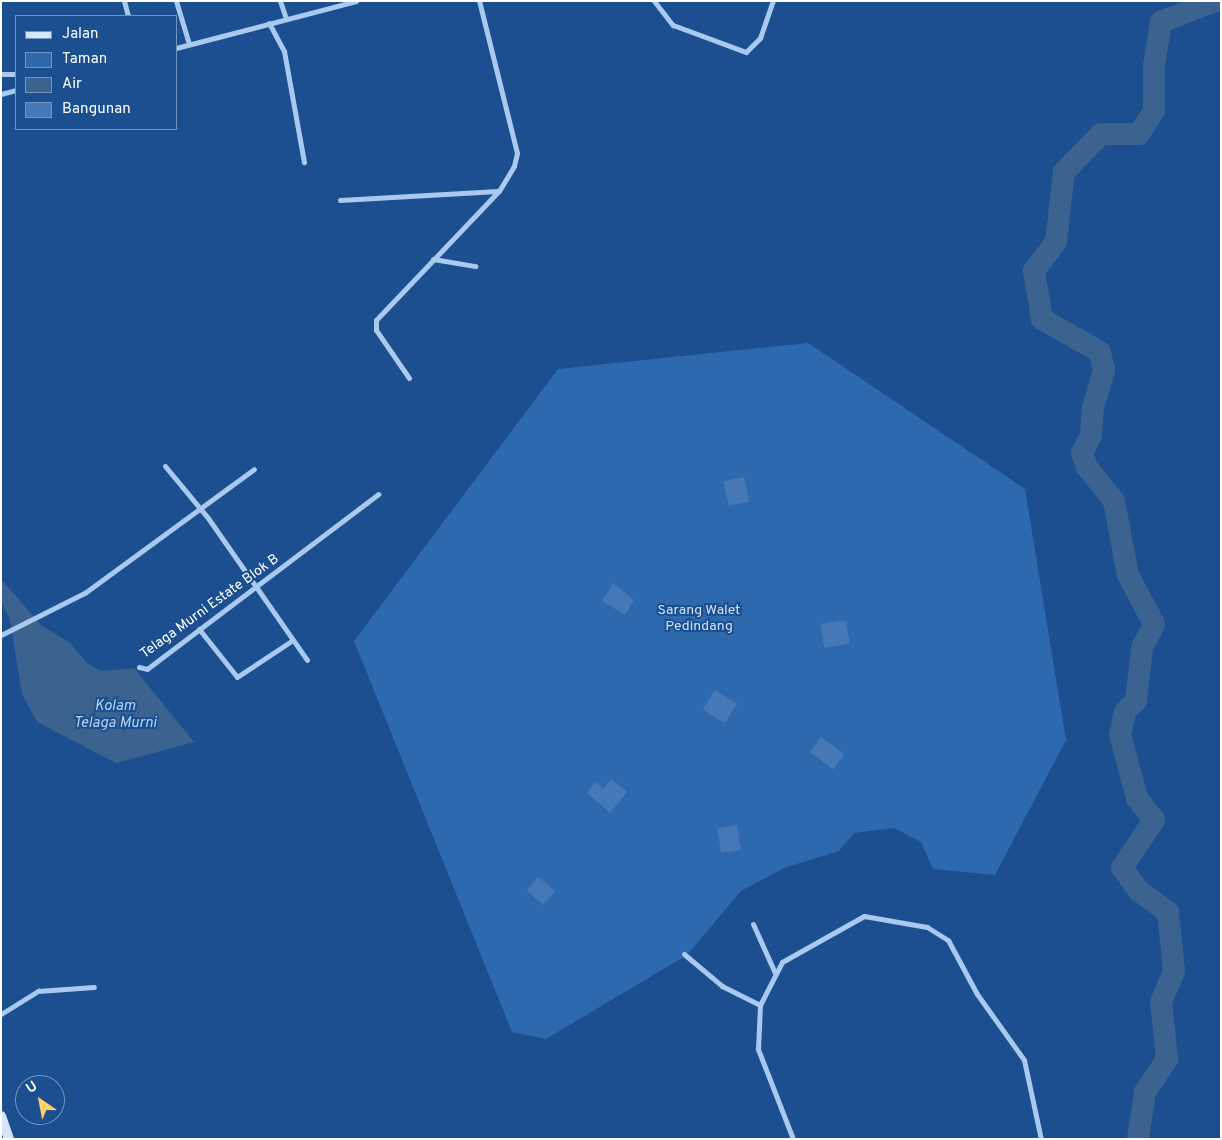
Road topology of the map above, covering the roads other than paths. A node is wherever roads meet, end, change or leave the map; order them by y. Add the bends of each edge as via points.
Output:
1 (124, 1) edge
2 (176, 1) edge
3 (280, 1) edge
4 (356, 1) edge
5 (479, 1) edge
6 (654, 1) edge
7 (773, 1) edge
8 (128, 15) edge
9 (286, 18) junction
10 (269, 23) junction
11 (189, 44) junction
12 (178, 47) edge
13 (1, 74) edge
14 (15, 74) edge
15 (15, 90) edge
16 (1, 94) edge
17 (304, 162) dead end
18 (499, 191) junction
19 (340, 200) dead end
20 (433, 259) junction
21 (475, 266) dead end
22 (409, 378) dead end
23 (165, 466) dead end
24 (254, 469) dead end
25 (378, 494) dead end
26 (200, 508) junction
27 (256, 589) junction
28 (199, 628) junction
29 (4, 633) edge
30 (293, 640) junction
31 (307, 660) dead end
32 (139, 667) dead end
33 (753, 924) dead end
34 (684, 954) dead end
35 (775, 973) junction
36 (94, 987) dead end
37 (760, 1005) junction
38 (1, 1014) edge
39 (2, 1121) edge
40 (9, 1139) edge
41 (793, 1139) edge
42 (1041, 1139) edge

1 - 8 street
2 - 11 street
3 - 9 street
4 - 9 street
5 - 18 street via 517,153 509,179
6 - 7 street via 673,25 746,52 760,38
9 - 10 street
10 - 11 street
10 - 17 street via 284,51
11 - 12 street
13 - 14 street
15 - 16 street
18 - 19 street
18 - 20 street
20 - 21 street
20 - 22 street via 375,326
23 - 26 street
24 - 26 street
25 - 27 street, Telaga Murni Estate Blok B
26 - 27 street
26 - 29 street via 124,563 47,612
27 - 28 street, Telaga Murni Estate Blok B
27 - 30 street
28 - 30 street via 237,677
28 - 32 street, Telaga Murni Estate Blok B via 146,669
30 - 31 street
33 - 35 street
34 - 37 street via 722,986
35 - 37 street
35 - 42 street via 802,948 864,916 939,933 948,940 977,994 1024,1060
36 - 38 street via 38,990
37 - 41 street via 758,1049
39 - 40 main road

